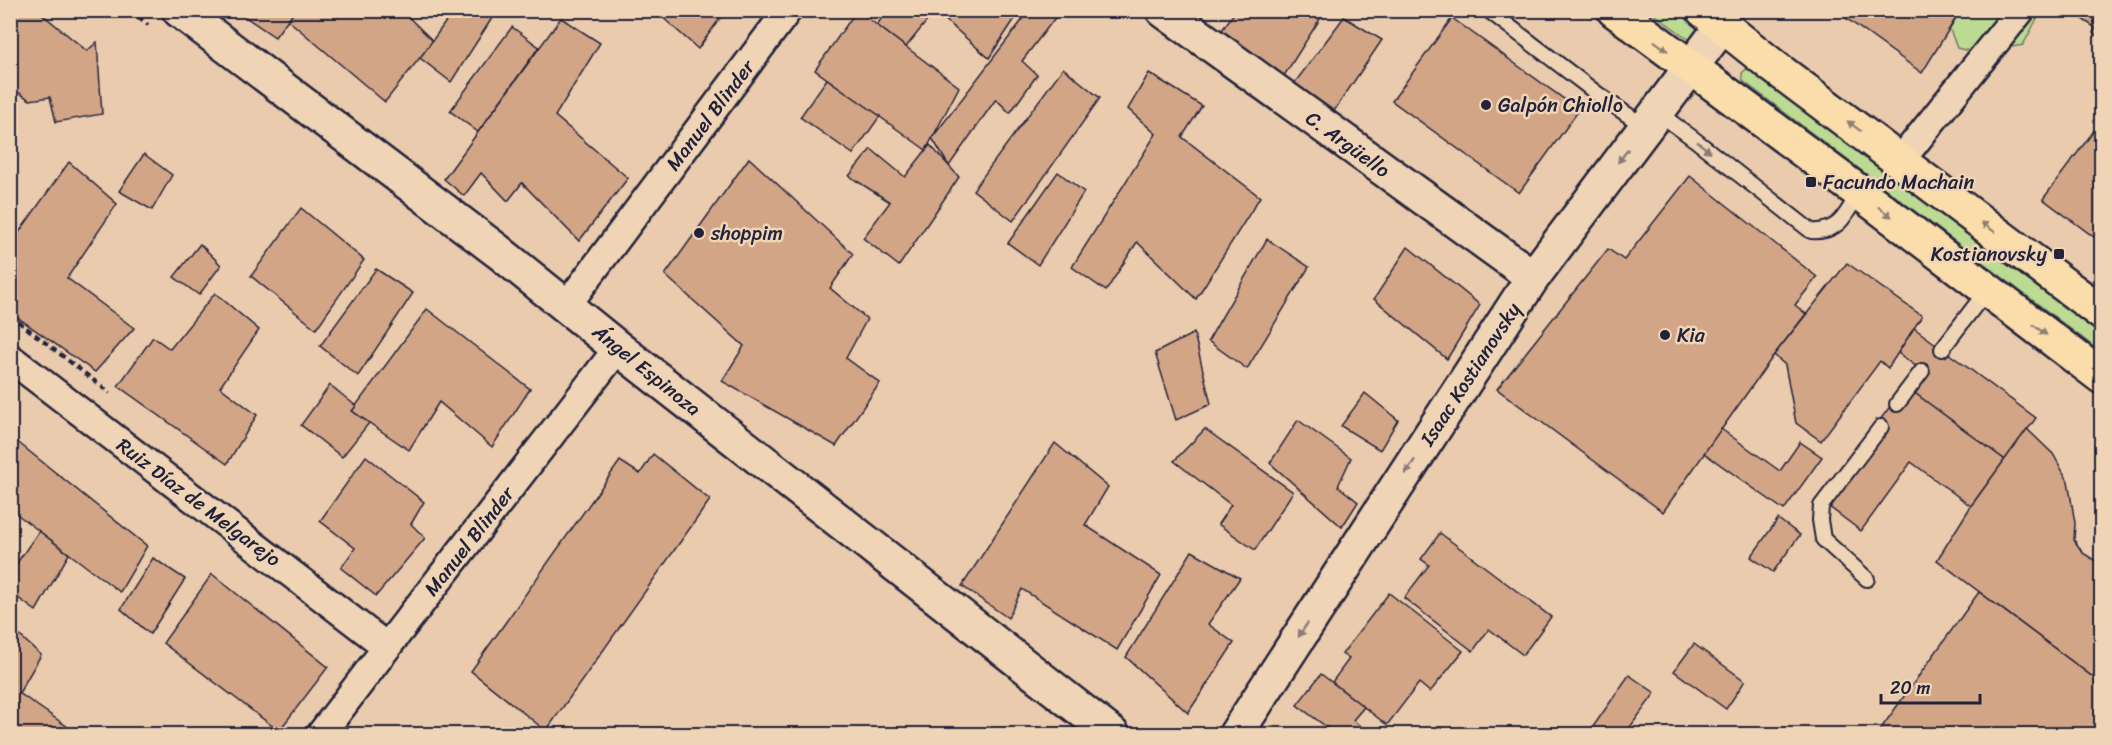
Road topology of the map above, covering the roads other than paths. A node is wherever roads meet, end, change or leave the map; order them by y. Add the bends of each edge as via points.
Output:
1 (179, 10) edge
2 (788, 10) edge
3 (1162, 10) edge
4 (1488, 10) edge
5 (1614, 10) edge
6 (2021, 10) edge
7 (1712, 18) edge
8 (1691, 68) junction
9 (1651, 120) junction
10 (1900, 161) junction
11 (1859, 192) junction
12 (1533, 277) junction
13 (1987, 290) junction
14 (567, 305) junction
15 (2102, 313) edge
16 (618, 348) junction
17 (1942, 349) dead end
18 (10, 358) edge
19 (1922, 371) dead end
20 (2102, 377) edge
21 (1898, 404) dead end
22 (1881, 427) dead end
23 (1867, 579) dead end
24 (387, 647) junction
25 (321, 735) edge
26 (1112, 735) edge
27 (1236, 735) edge

1 - 14 street, Ángel Espinoza
2 - 14 street, Manuel Blinder
3 - 12 street, C. Argüello
4 - 9 lane via 1599,95
5 -> 8 highway
6 - 10 street
7 - 8 street, Isaac Kostianovsky
10 -> 7 highway
8 - 9 street, Isaac Kostianovsky
8 - 11 highway
9 -> 11 lane via 1694,139 1811,231 1824,232 1834,227
9 -> 12 street, Isaac Kostianovsky
15 -> 10 highway
11 -> 13 highway
12 -> 27 street, Isaac Kostianovsky
13 - 17 lane
13 -> 20 highway
14 - 16 street, Ángel Espinoza
16 - 24 street, Manuel Blinder
16 - 26 street, Ángel Espinoza
18 - 24 street, Ruiz Díaz de Melgarejo
19 - 21 lane
22 - 23 lane via 1821,506 1823,540
24 - 25 street, Manuel Blinder

